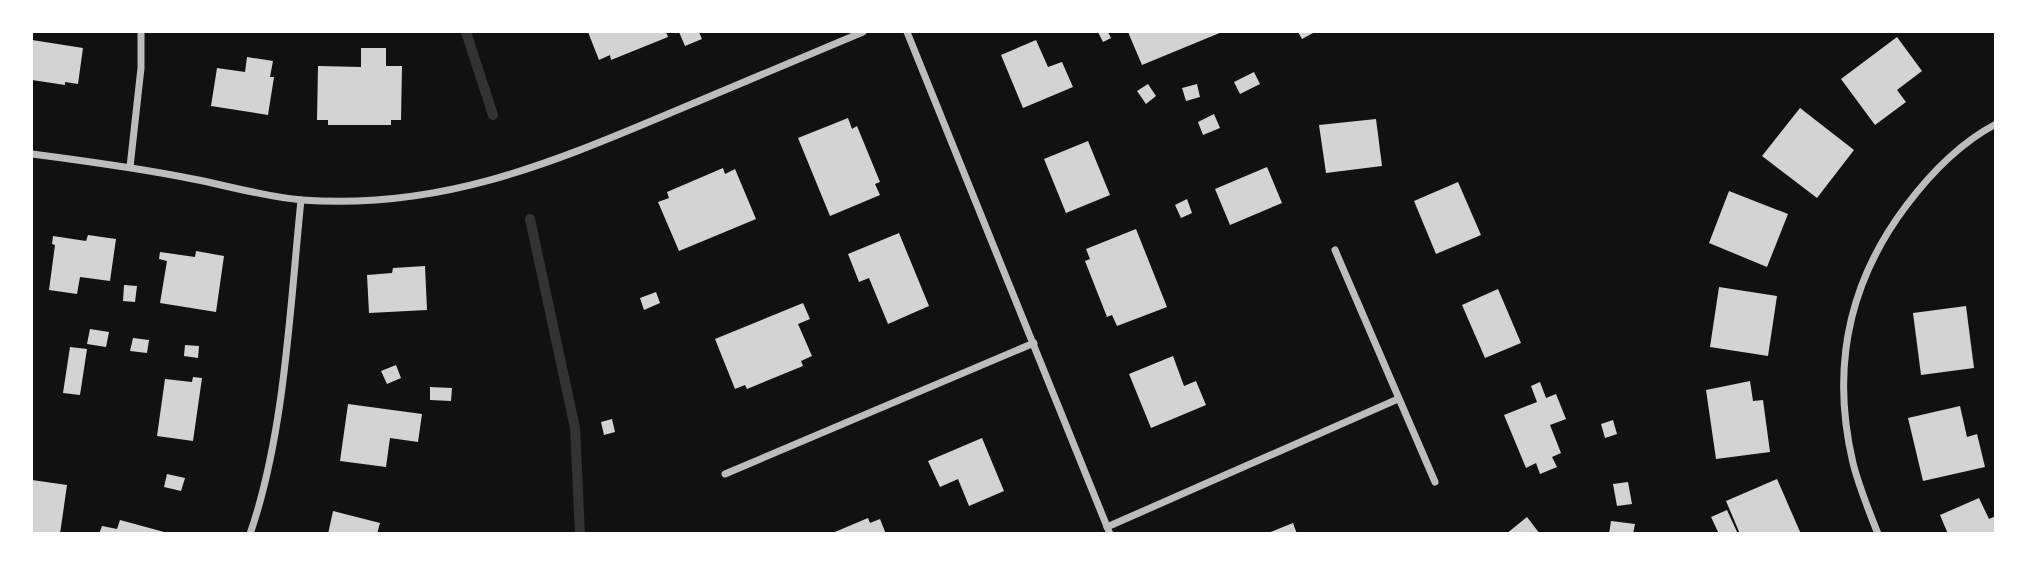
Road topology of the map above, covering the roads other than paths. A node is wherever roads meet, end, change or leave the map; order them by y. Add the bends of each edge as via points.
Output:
1 (141, 32) edge
2 (863, 32) edge
3 (907, 32) edge
4 (1996, 124) edge
5 (32, 153) edge
6 (130, 167) junction
7 (301, 200) junction
8 (1335, 250) dead end
9 (1034, 343) junction
10 (1398, 399) junction
11 (725, 474) dead end
12 (1435, 482) dead end
13 (1108, 531) edge
14 (250, 534) edge
15 (1878, 534) edge

1 - 6 street
2 - 7 street via 533,169 417,196
3 - 9 street
4 - 15 street via 1952,154 1914,195 1877,249 1853,310 1844,356 1846,431
5 - 6 street
6 - 7 street
7 - 14 street via 278,406
8 - 10 street
9 - 11 street
9 - 13 street
10 - 12 street
10 - 13 street

